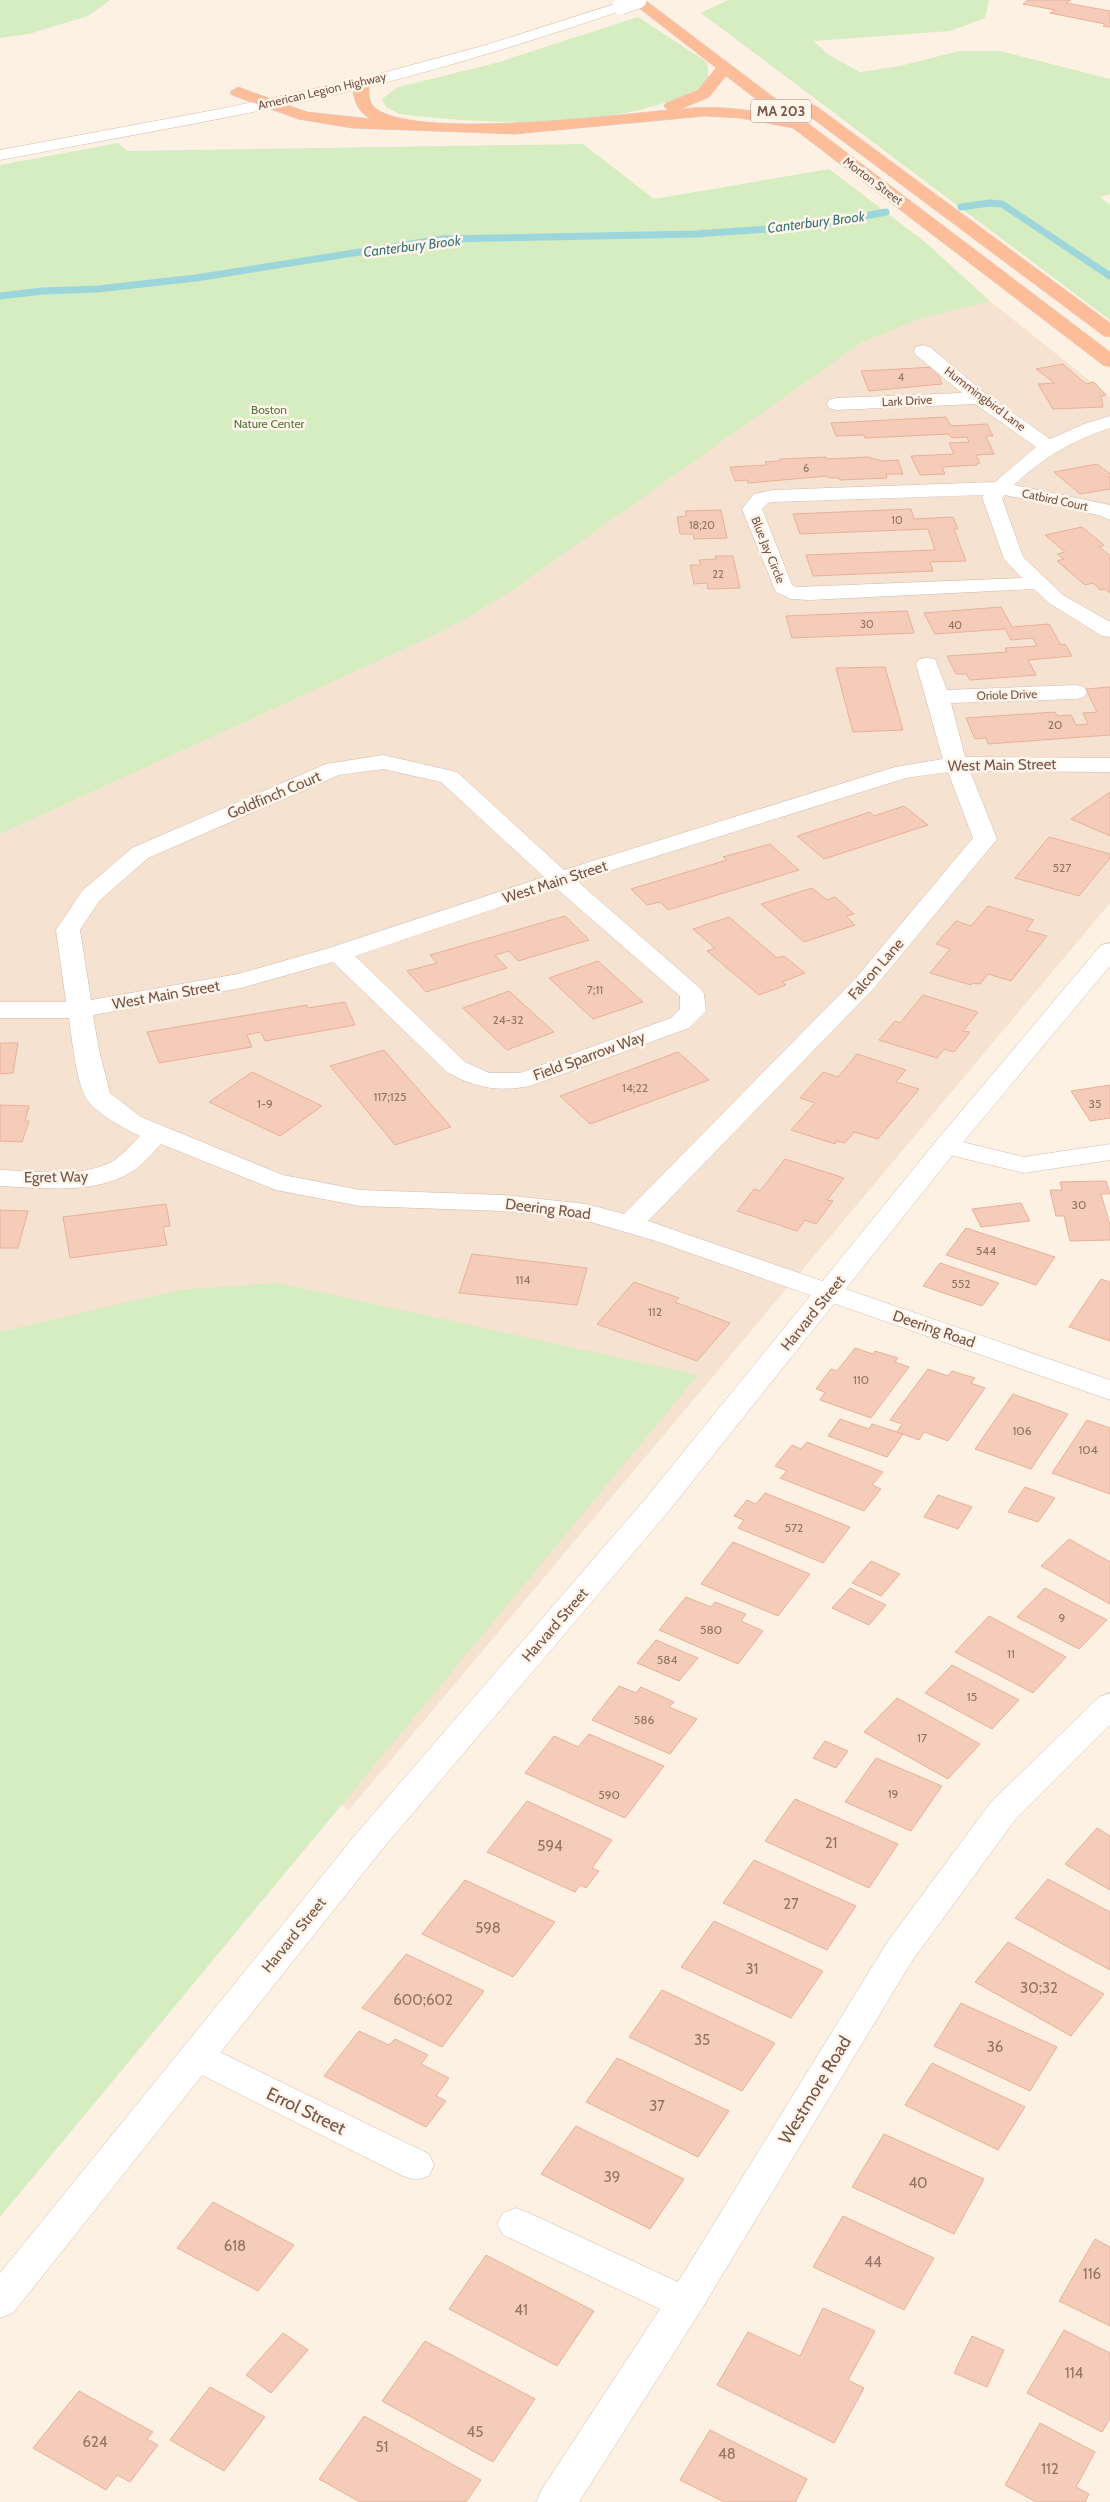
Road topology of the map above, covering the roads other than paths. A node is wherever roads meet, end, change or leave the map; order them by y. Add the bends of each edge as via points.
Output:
1 (607, 0) edge
2 (632, 2) edge
3 (724, 67) junction
4 (329, 75) dead end
5 (361, 84) junction
6 (266, 87) dead end
7 (238, 92) junction
8 (219, 96) dead end
9 (798, 100) dead end
10 (269, 104) junction
11 (639, 116) junction
12 (799, 124) junction
13 (398, 125) junction
14 (0, 155) edge
15 (1110, 332) edge
16 (923, 351) dead end
17 (1110, 362) edge
18 (979, 398) junction
19 (836, 404) dead end
20 (1110, 422) edge
21 (1110, 441) edge
22 (1048, 446) junction
23 (1000, 488) junction
24 (1110, 514) edge
25 (1038, 583) junction
26 (1110, 631) edge
27 (927, 664) dead end
28 (1076, 692) dead end
29 (938, 698) junction
30 (956, 764) junction
31 (1110, 765) edge
32 (560, 879) junction
33 (1110, 950) edge
34 (338, 953) junction
35 (0, 1010) edge
36 (80, 1010) junction
37 (157, 1134) junction
38 (946, 1146) junction
39 (1110, 1152) edge
40 (0, 1178) edge
41 (630, 1224) junction
42 (830, 1292) junction
43 (1110, 1390) edge
44 (1110, 1706) edge
45 (197, 2056) junction
46 (416, 2165) dead end
47 (516, 2224) dead end
48 (0, 2301) edge
49 (685, 2303) junction
50 (556, 2502) edge

1 - 4 street, American Legion Highway via 531,26 457,46
2 - 3 highway, Morton Street / MA 203
2 - 5 street, American Legion Highway via 490,49
3 - 11 highway via 704,94
3 - 12 highway, Morton Street / MA 203
5 - 10 street, American Legion Highway
5 - 13 highway via 360,99 365,107
6 - 7 street, American Legion Highway
7 - 8 street, American Legion Highway
7 - 10 highway
9 - 15 highway, Morton Street / MA 203
10 - 13 highway via 315,118
10 - 14 street, American Legion Highway
11 - 12 highway via 722,112
11 - 13 highway via 528,128
12 - 17 highway, Morton Street / MA 203
16 - 18 street, Hummingbird Lane
18 - 19 street, Lark Drive
18 - 22 street, Hummingbird Lane
20 - 22 street via 1078,431
21 - 22 street
22 - 23 street
23 - 24 street, Catbird Court via 1105,510
23 - 25 street via 992,497 1014,559
23 - 25 street, Blue Jay Circle via 773,496 761,498 752,509 783,588 791,593
25 - 26 street via 1056,599
27 - 29 street, Falcon Lane
28 - 29 street, Oriole Drive
29 - 30 street, Falcon Lane
30 - 31 street, West Main Street
30 - 32 street, West Main Street via 882,777
30 - 41 street, Falcon Lane via 985,839 865,983
32 - 34 street, West Main Street
32 - 34 street, Field Sparrow Way via 692,994 693,1011 680,1023 524,1080 498,1084 476,1079 456,1067
32 - 36 street, Goldfinch Court via 449,776 383,762 334,769 140,853 90,896 68,930
33 - 38 street, Harvard Street
34 - 36 street, West Main Street via 241,981
35 - 36 street, West Main Street
36 - 37 street, Deering Road via 98,1096 132,1123
37 - 40 street, Egret Way via 122,1166 95,1176
37 - 41 street, Deering Road via 276,1182 360,1198 503,1203 586,1212
38 - 39 street via 1024,1165
38 - 42 street, Harvard Street
41 - 42 street, Deering Road
42 - 43 street, Deering Road
42 - 45 street, Harvard Street via 657,1505 368,1843
44 - 49 street, Westmore Road via 1003,1811 900,1951
45 - 46 street, Errol Street
45 - 48 street, Harvard Street
47 - 49 street
49 - 50 street, Westmore Road

